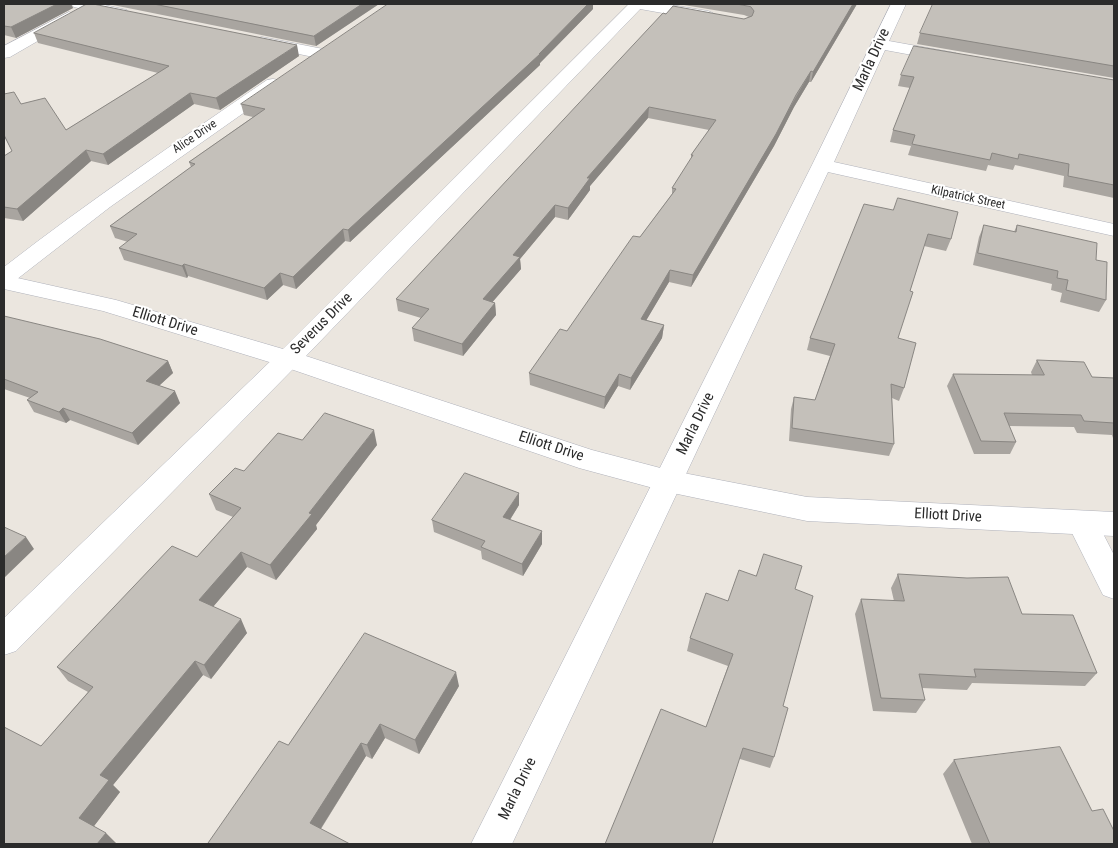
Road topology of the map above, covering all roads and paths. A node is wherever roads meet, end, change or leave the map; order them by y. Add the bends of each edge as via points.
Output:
1 (639, 4) edge
2 (898, 4) edge
3 (85, 5) edge
4 (138, 16) edge
5 (725, 18) edge
6 (252, 40) edge
7 (334, 42) edge
8 (879, 44) junction
9 (4, 53) edge
10 (318, 53) junction
11 (967, 60) edge
12 (822, 165) junction
13 (1114, 230) edge
14 (4, 278) edge
15 (4, 282) edge
16 (288, 359) junction
17 (668, 481) junction
18 (1082, 523) junction
19 (1114, 524) edge
20 (1114, 585) edge
21 (4, 640) edge
22 (491, 844) edge

1 - 5 street
1 - 16 street, Severus Drive
2 - 8 street, Marla Drive
3 - 4 street
3 - 9 street
6 - 10 street
7 - 10 street, Alice Drive
8 - 11 street
8 - 12 street, Marla Drive
10 - 14 street, Alice Drive via 149,169
12 - 13 street, Kilpatrick Street
12 - 17 street, Marla Drive
15 - 16 street, Elliott Drive via 108,305
16 - 17 street, Elliott Drive via 589,460
16 - 21 street, Severus Drive
17 - 18 street, Elliott Drive via 807,508
17 - 22 street, Marla Drive
18 - 19 street, Elliott Drive
18 - 20 street

